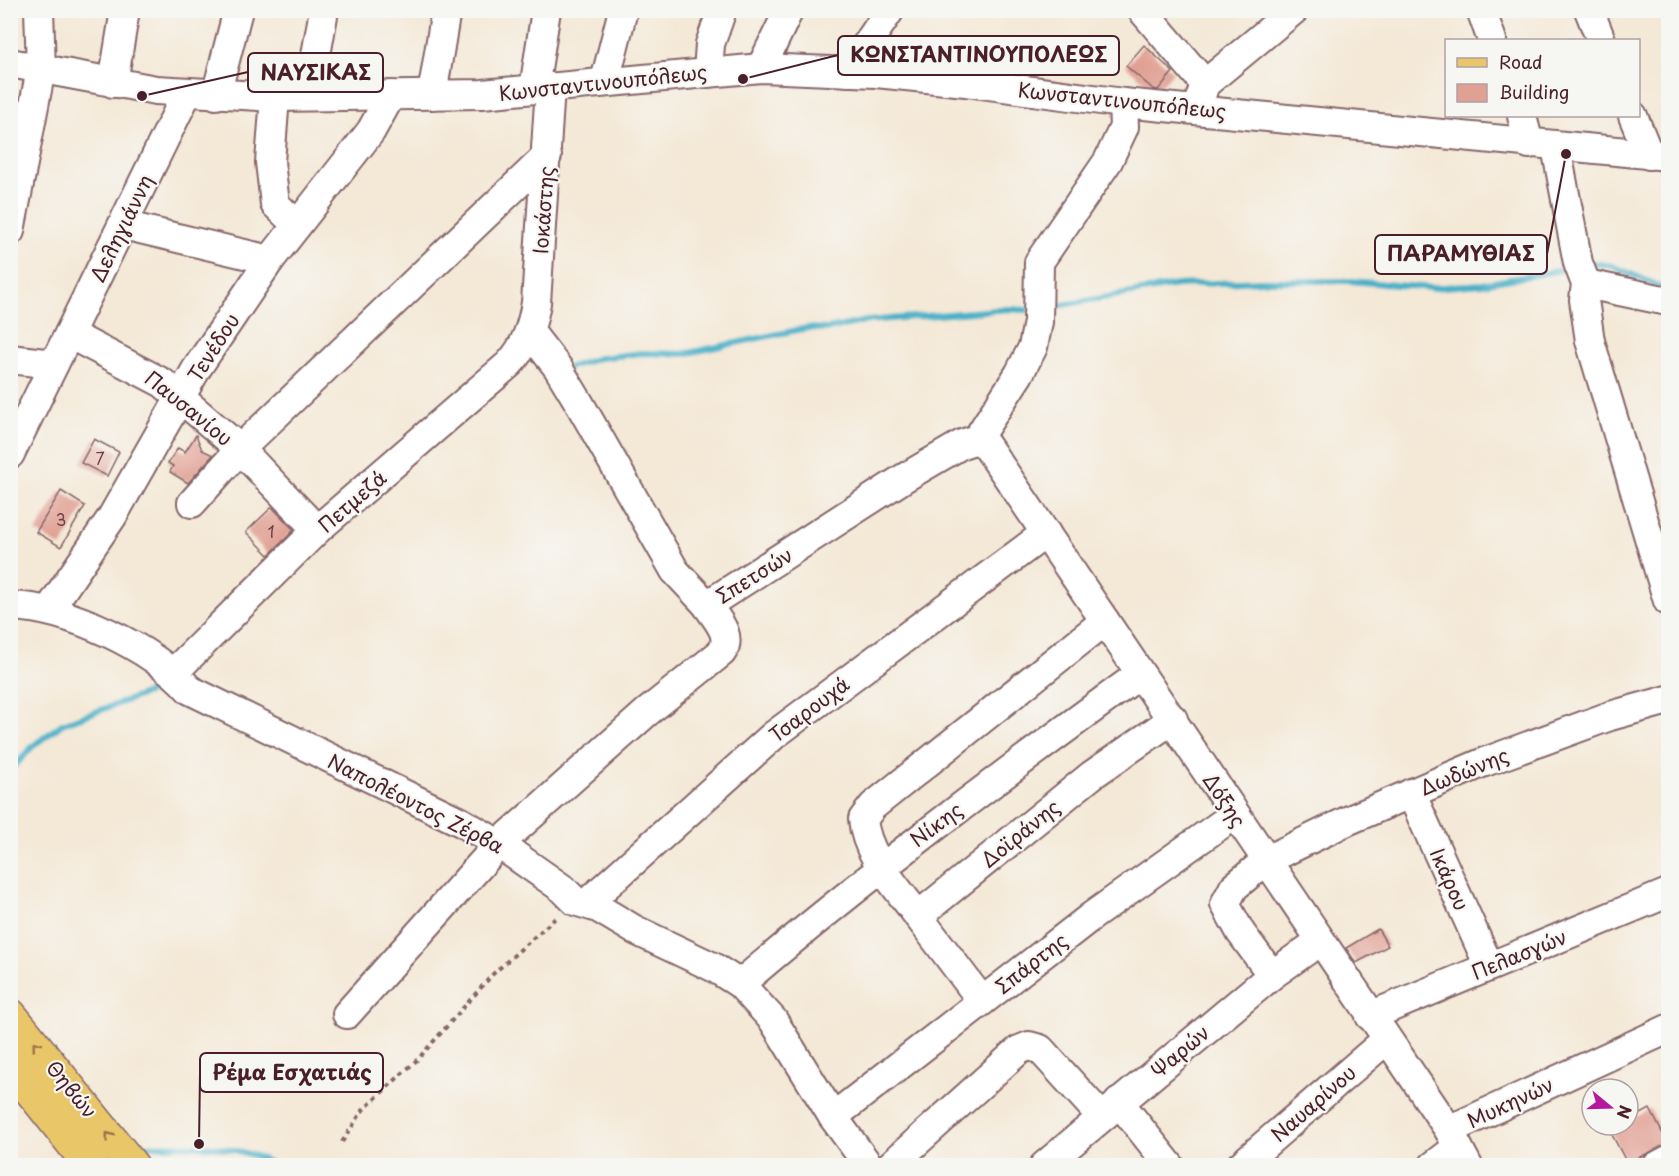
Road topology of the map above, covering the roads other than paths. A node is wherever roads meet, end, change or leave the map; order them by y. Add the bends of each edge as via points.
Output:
1 (39, 10) edge
2 (125, 10) edge
3 (238, 10) edge
4 (324, 10) edge
5 (446, 10) edge
6 (546, 10) edge
7 (623, 10) edge
8 (722, 10) edge
9 (789, 10) edge
10 (890, 10) edge
11 (1142, 10) edge
12 (1481, 10) edge
13 (1589, 10) edge
14 (1285, 13) edge
15 (1492, 39) edge
16 (1601, 39) edge
17 (10, 63) edge
18 (761, 68) junction
19 (41, 69) junction
20 (708, 72) junction
21 (848, 72) junction
22 (605, 81) junction
23 (113, 83) junction
24 (542, 88) junction
25 (187, 93) junction
26 (216, 95) junction
27 (309, 95) junction
28 (392, 95) junction
29 (432, 95) junction
30 (1201, 96) junction
31 (275, 97) junction
32 (1124, 103) junction
33 (1523, 117) edge
34 (1634, 117) edge
35 (1543, 146) junction
36 (547, 156) junction
37 (1659, 156) edge
38 (123, 225) junction
39 (297, 225) junction
40 (10, 231) edge
41 (270, 260) junction
42 (1586, 284) junction
43 (1668, 301) edge
44 (530, 332) junction
45 (69, 333) junction
46 (10, 359) edge
47 (54, 364) junction
48 (180, 399) junction
49 (977, 439) junction
50 (240, 449) junction
51 (10, 454) edge
52 (192, 503) dead end
53 (317, 530) junction
54 (1046, 533) junction
55 (1668, 600) edge
56 (707, 604) junction
57 (10, 606) edge
58 (49, 610) junction
59 (1105, 621) junction
60 (174, 672) junction
61 (1140, 674) junction
62 (1668, 700) edge
63 (1173, 719) junction
64 (1411, 793) junction
65 (1234, 815) junction
66 (498, 844) junction
67 (1267, 860) junction
68 (882, 867) junction
69 (1668, 893) edge
70 (581, 902) junction
71 (918, 916) junction
72 (1320, 941) junction
73 (1489, 966) junction
74 (1272, 975) junction
75 (740, 984) junction
76 (982, 1001) junction
77 (347, 1014) dead end
78 (10, 1015) edge
79 (1370, 1016) junction
80 (1668, 1029) edge
81 (1386, 1040) junction
82 (10, 1064) edge
83 (1110, 1109) junction
84 (833, 1117) junction
85 (1458, 1148) edge
86 (1668, 1160) edge
87 (861, 1163) edge
88 (91, 1166) edge
89 (132, 1166) edge
90 (890, 1166) edge
91 (1044, 1166) edge
92 (1170, 1166) edge
93 (1240, 1166) edge
94 (1433, 1166) edge
95 (1657, 1166) edge

1 - 19 street
2 - 23 street
3 - 26 street
4 - 27 street
5 - 29 street
6 - 24 street, Ιοκάστης
7 - 22 street
8 - 20 street via 710,44
9 - 18 street
10 - 21 street
11 - 30 street
12 - 15 street
13 - 16 street
14 - 30 street
17 - 19 street, Κωνσταντινουπόλεως
18 - 20 street, Κωνσταντινουπόλεως
18 - 21 street, Κωνσταντινουπόλεως
19 - 23 street, Κωνσταντινουπόλεως
19 - 40 street
20 - 22 street, Κωνσταντινουπόλεως
21 - 32 street, Κωνσταντινουπόλεως via 966,82
22 - 24 street, Κωνσταντινουπόλεως
23 - 25 street, Κωνσταντινουπόλεως
24 - 29 street, Κωνσταντινουπόλεως
24 - 36 street, Ιοκάστης
25 - 26 street, Κωνσταντινουπόλεως
25 - 38 street, Δεληγιάννη
26 - 31 street, Κωνσταντινουπόλεως
27 - 28 street, Κωνσταντινουπόλεως
27 - 31 street, Κωνσταντινουπόλεως
28 - 29 street, Κωνσταντινουπόλεως
28 - 39 street, Τενέδου via 371,131
30 - 32 street, Κωνσταντινουπόλεως
30 - 35 street, Κωνσταντινουπόλεως
31 - 39 street via 270,179 275,204
32 - 49 street via 1124,127 1108,161 1039,262 1038,322 1033,347
33 - 35 street
34 - 37 street
35 - 37 street, Κωνσταντινουπόλεως
35 - 42 street
36 - 44 street, Ιοκάστης via 536,303
36 - 50 street
38 - 41 street
38 - 45 street, Δεληγιάννη
39 - 41 street, Τενέδου
41 - 48 street, Τενέδου
42 - 43 street
42 - 55 street via 1584,300 1590,341
44 - 53 street, Πετμεζά via 510,364
44 - 56 street via 558,368 675,571
45 - 47 street, Δεληγιάννη
45 - 48 street, Παυσανίου via 146,372
46 - 47 street
47 - 51 street, Δεληγιάννη
48 - 50 street, Παυσανίου
48 - 58 street, Τενέδου via 112,517
49 - 54 street, Δόξης via 986,445
49 - 56 street, Σπετσών via 904,478
50 - 52 street
50 - 53 street, Παυσανίου
53 - 60 street, Πετμεζά
54 - 59 street, Δόξης
54 - 70 street, Τσαρουχά via 774,735
56 - 66 street, Σπετσών via 726,636 722,652 646,713
57 - 58 street, Ναπολέοντος Ζέρβα
58 - 60 street, Ναπολέοντος Ζέρβα via 101,631
59 - 61 street, Δόξης
59 - 68 street via 873,806 863,819 864,834
60 - 66 street, Ναπολέοντος Ζέρβα via 190,690 461,822
61 - 63 street, Δόξης
61 - 68 street, Νίκης
62 - 64 street, Δωδώνης via 1610,716
63 - 65 street, Δόξης
63 - 71 street, Δοϊράνης via 1092,775
64 - 67 street, Δωδώνης
64 - 73 street, Ικάρου
65 - 67 street, Δόξης
65 - 76 street, Σπάρτης via 1092,916
66 - 70 street, Ναπολέοντος Ζέρβα
66 - 77 street, Σπετσών
67 - 72 street, Δόξης
67 - 74 street, Δωδώνης via 1234,887 1225,904
68 - 71 street
68 - 75 street, Νίκης
69 - 73 street, Πελασγών
70 - 75 street, Ναπολέοντος Ζέρβα
71 - 76 street
72 - 74 street, Ψαρών
72 - 79 street, Δόξης
73 - 79 street, Πελασγών
74 - 83 street, Ψαρών
75 - 84 street, Ναπολέοντος Ζέρβα via 773,1020
76 - 84 street, Σπάρτης
89 -> 78 main road, Θηβών
79 - 81 street, Δόξης
80 - 85 street, Μυκηνών
81 - 85 street, Δόξης
81 - 93 street, Ναυαρίνου
82 - 88 main road, Θηβών
83 - 90 street via 1040,1049 1029,1046 1019,1050
83 - 91 street, Ψαρών
83 - 92 street
84 - 87 street, Ναπολέοντος Ζέρβα
85 - 94 street, Μυκηνών
86 - 95 street

